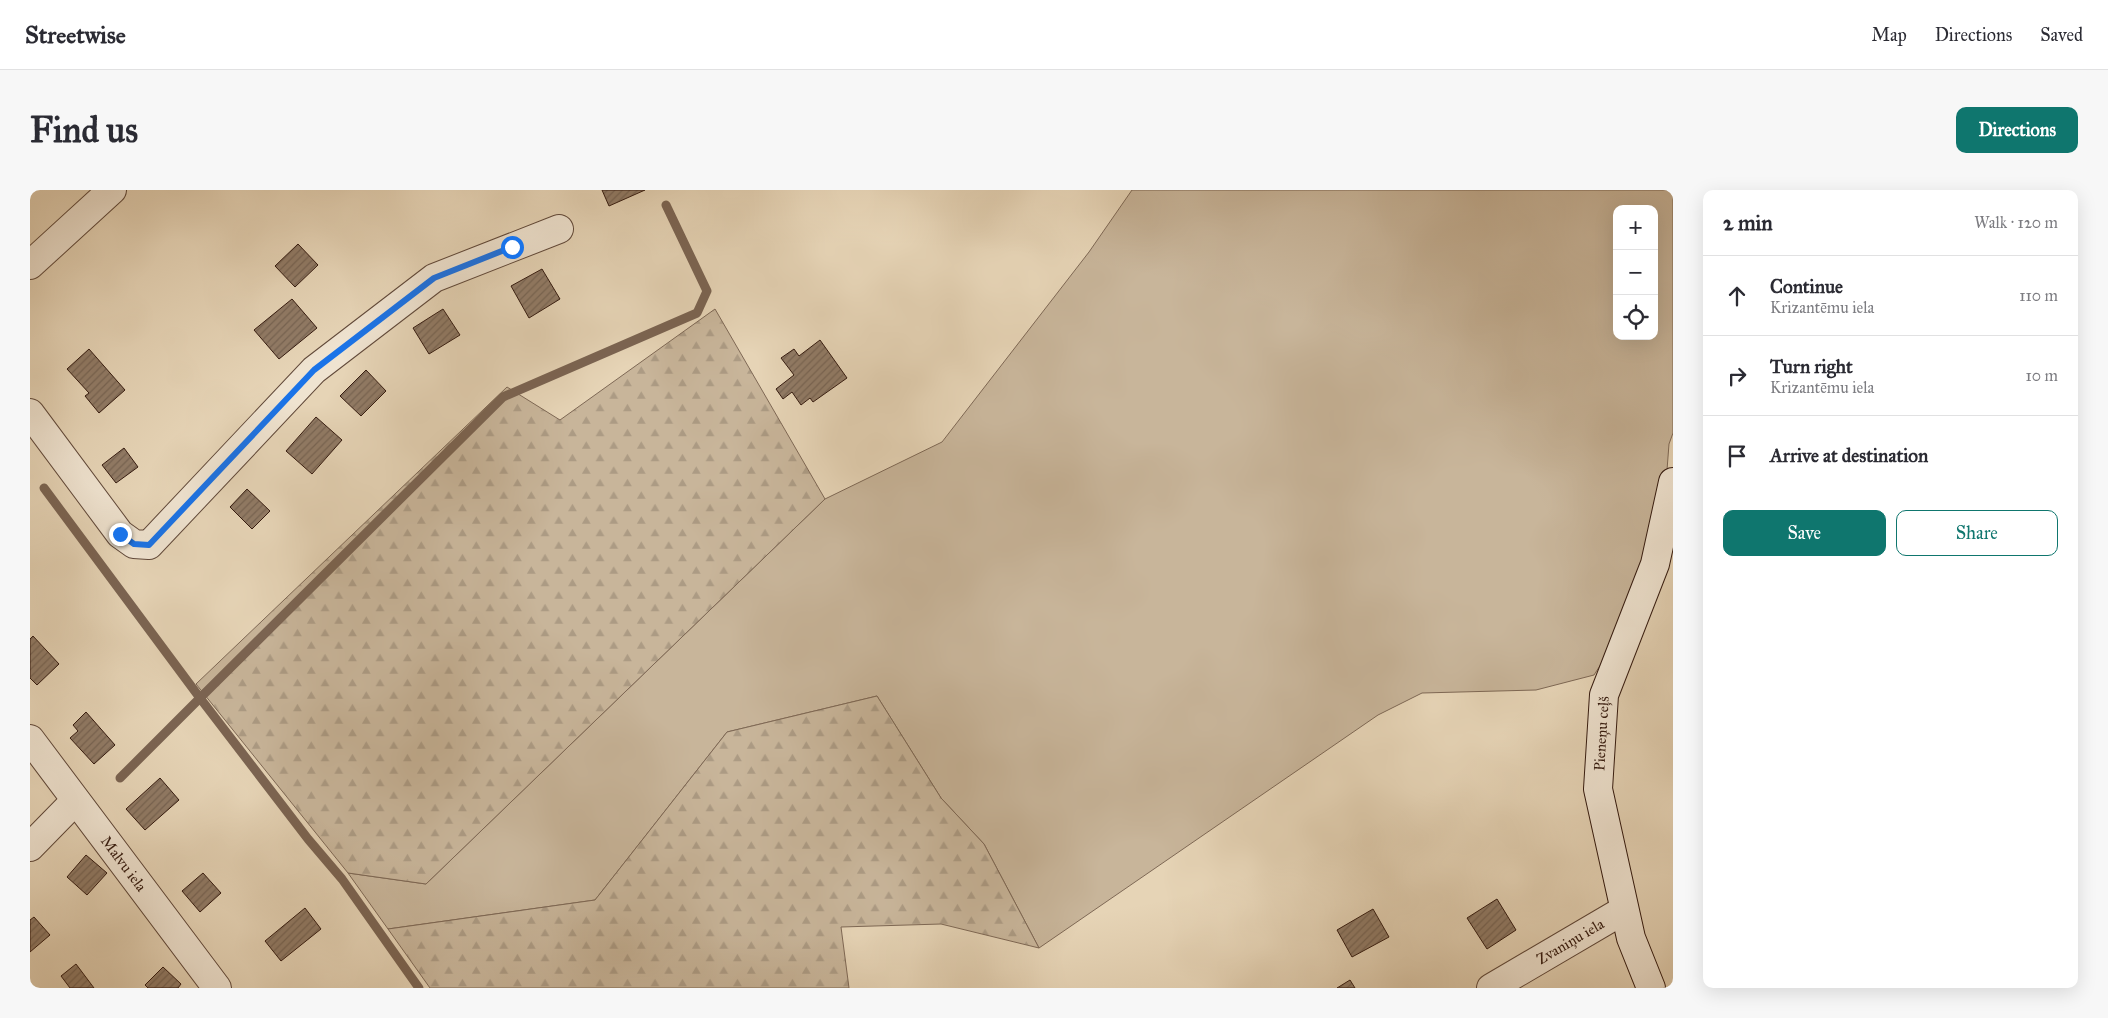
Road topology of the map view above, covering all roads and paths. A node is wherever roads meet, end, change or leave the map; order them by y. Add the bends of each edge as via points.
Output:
1 (112, 190) edge
2 (559, 229) dead end
3 (30, 265) edge
4 (30, 413) edge
5 (1673, 482) edge
6 (30, 739) edge
7 (75, 801) junction
8 (30, 847) edge
9 (1624, 910) junction
10 (217, 988) edge
11 (1491, 988) edge
12 (1651, 988) edge

1 - 3 street
2 - 4 street via 434,278 314,370 149,545 134,544 120,534
5 - 9 street, Pieneņu ceļš via 1655,564 1604,695 1598,789
6 - 7 street, Malvu iela
7 - 8 street
7 - 10 street, Malvu iela
9 - 11 street, Zvaniņu iela
9 - 12 street, Pieneņu ceļš via 1631,938

